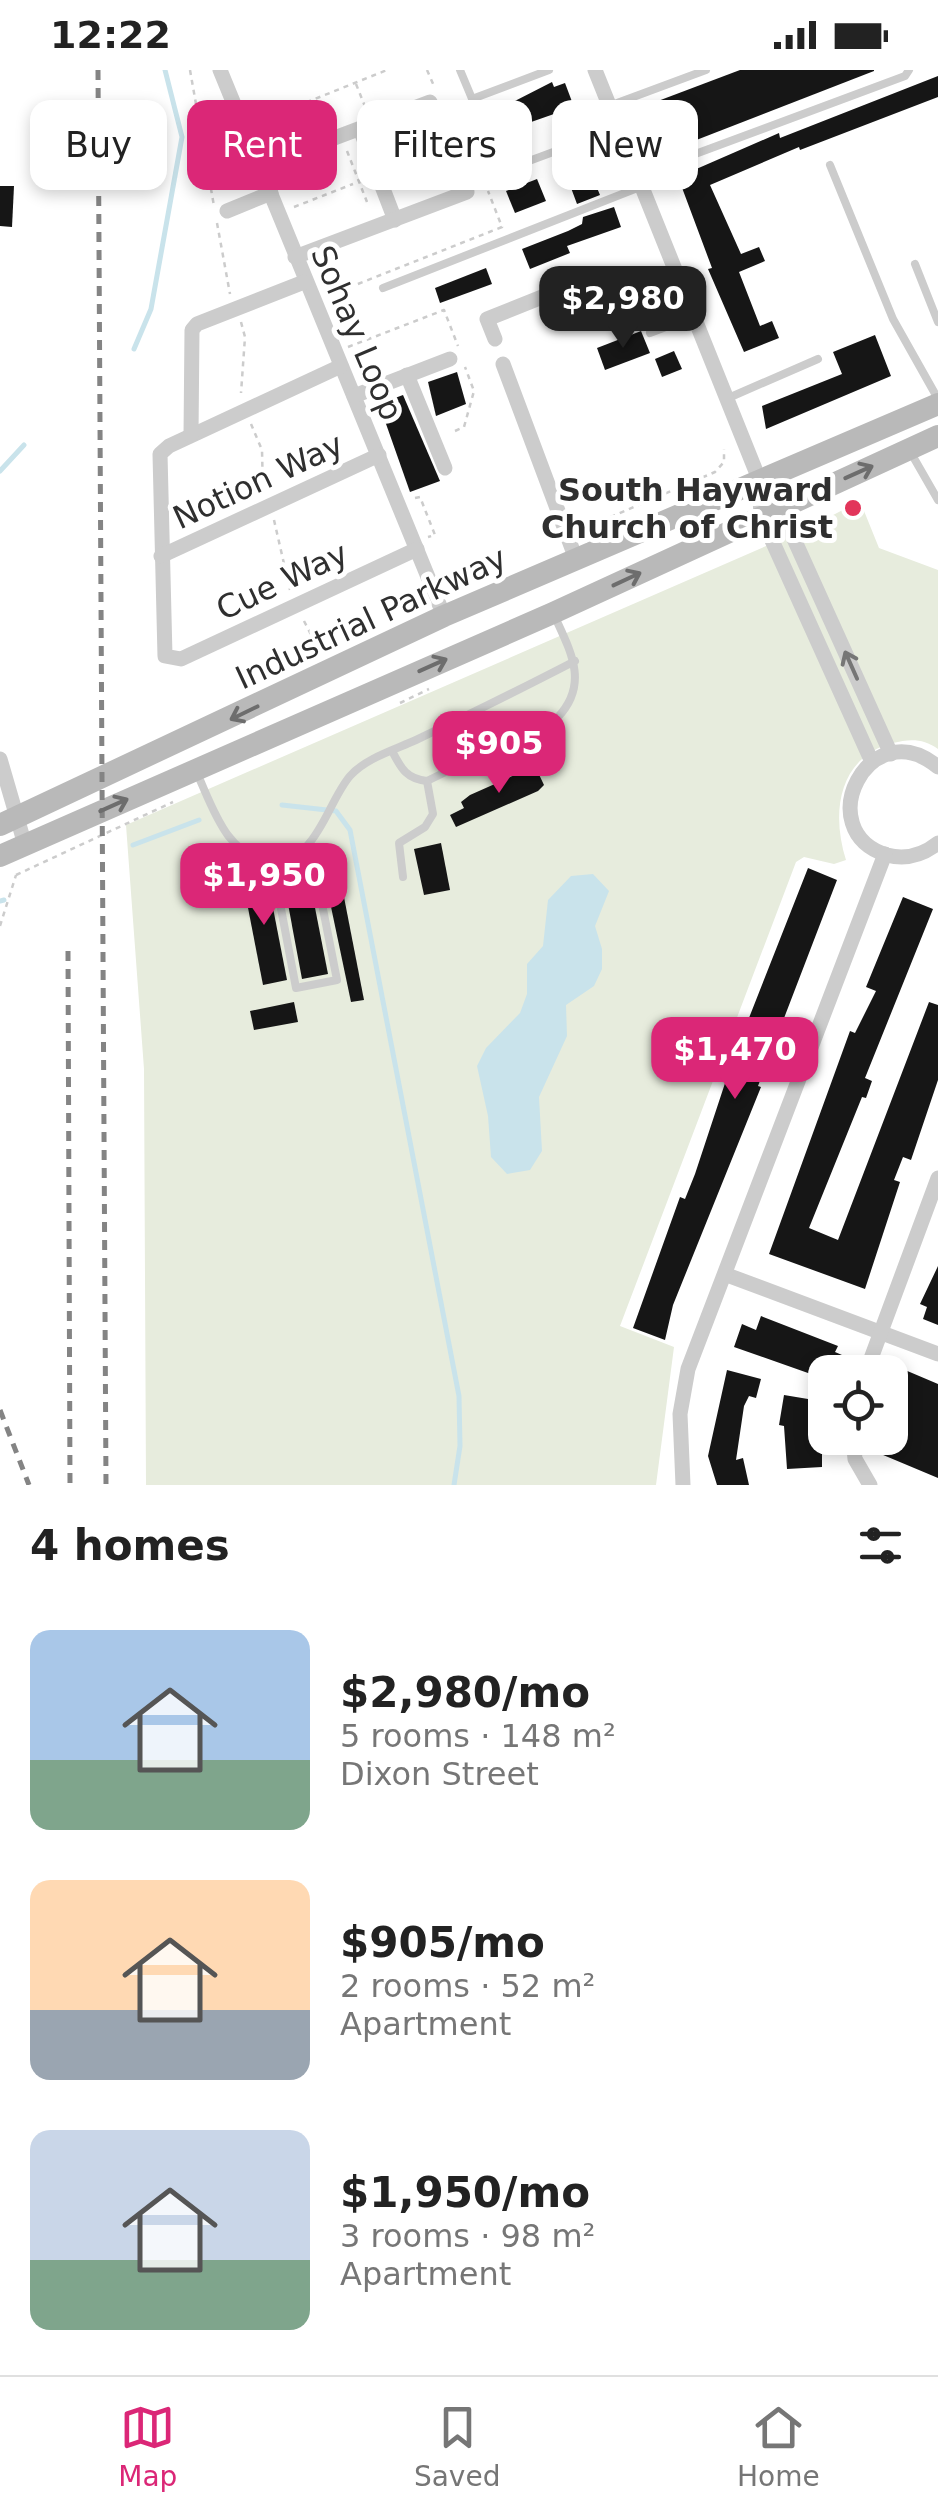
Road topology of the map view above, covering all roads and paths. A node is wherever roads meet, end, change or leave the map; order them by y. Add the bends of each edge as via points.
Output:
1 (190, 70) edge
2 (220, 70) edge
3 (387, 70) edge
4 (427, 70) edge
5 (460, 70) edge
6 (548, 70) edge
7 (596, 70) edge
8 (706, 70) edge
9 (909, 70) edge
10 (355, 82) junction
11 (472, 99) joint
12 (232, 100) edge
13 (312, 100) edge
14 (359, 100) edge
15 (435, 100) edge
16 (607, 100) edge
17 (625, 100) edge
18 (347, 150) dead end
19 (698, 158) edge
20 (830, 165) dead end
21 (357, 176) edge
22 (357, 180) edge
23 (353, 184) junction
24 (357, 185) edge
25 (270, 190) edge
26 (362, 190) edge
27 (386, 190) edge
28 (619, 190) edge
29 (641, 190) edge
30 (467, 192) dead end
31 (488, 192) dead end
32 (271, 193) junction
33 (367, 202) dead end
34 (288, 209) dead end
35 (228, 211) dead end
36 (395, 220) junction
37 (295, 257) junction
38 (916, 264) dead end
39 (304, 282) junction
40 (383, 288) dead end
41 (557, 291) dead end
42 (322, 298) dead end
43 (232, 300) dead end
44 (238, 316) dead end
45 (694, 316) junction
46 (938, 322) edge
47 (650, 333) dead end
48 (494, 339) dead end
49 (450, 359) dead end
50 (818, 359) dead end
51 (504, 364) dead end
52 (341, 366) junction
53 (407, 375) junction
54 (354, 396) junction
55 (726, 400) junction
56 (938, 402) edge
57 (241, 403) dead end
58 (250, 422) dead end
59 (191, 435) junction
60 (938, 436) edge
61 (724, 448) dead end
62 (908, 449) junction
63 (378, 455) junction
64 (446, 468) dead end
65 (759, 479) junction
66 (265, 499) dead end
67 (938, 500) edge
68 (771, 512) junction
69 (274, 519) dead end
70 (573, 534) dead end
71 (417, 550) junction
72 (161, 556) junction
73 (576, 559) junction
74 (292, 596) dead end
75 (553, 613) junction
76 (302, 616) dead end
77 (444, 616) junction
78 (320, 652) dead end
79 (576, 662) junction
80 (392, 751) junction
81 (891, 754) junction
82 (0, 758) edge
83 (872, 762) junction
84 (938, 767) edge
85 (194, 769) junction
86 (2, 776) edge
87 (426, 781) junction
88 (8, 821) edge
89 (938, 843) edge
90 (310, 844) junction
91 (25, 845) junction
92 (885, 854) junction
93 (0, 856) edge
94 (272, 861) junction
95 (403, 877) dead end
96 (0, 926) edge
97 (938, 1178) edge
98 (727, 1275) junction
99 (878, 1332) junction
100 (938, 1354) edge
101 (871, 1355) edge
102 (855, 1455) edge
103 (683, 1485) edge
104 (870, 1485) edge

1 - 43 path
2 - 12 street, Sohay Loop
3 - 10 path
4 - 15 path
5 - 11 lane
6 - 11 lane
7 - 16 street
8 - 17 lane
9 - 19 lane
10 - 13 path
10 - 14 path
18 - 21 path
20 - 56 lane via 893,319
22 - 23 path
23 - 24 path
23 - 34 path
25 - 32 street, Sohay Loop
26 - 33 path
27 - 36 street
28 - 40 lane
29 - 45 street
30 - 36 street
31 - 42 path via 502,227
32 - 35 street
32 - 37 street, Sohay Loop
36 - 37 street
37 - 39 street, Sohay Loop
38 - 46 lane
39 - 52 street, Sohay Loop
39 - 59 street via 196,324
41 - 48 street via 488,319
44 - 57 path via 245,337
45 - 47 lane
45 - 55 street
49 - 53 street
50 - 55 lane
51 - 73 street
52 - 54 street, Sohay Loop
52 - 59 street
53 - 54 street
53 - 64 street
54 - 63 street, Sohay Loop
55 - 65 street
56 - 65 main road, Industrial Parkway
58 - 66 path via 262,450
59 - 72 street via 163,449 158,460
60 - 62 main road, Industrial Parkway
61 - 70 path via 715,472
62 - 67 lane
68 -> 62 main road, Industrial Parkway
63 - 71 street, Sohay Loop
63 - 72 street, Notion Way
65 - 68 street
65 - 73 main road, Industrial Parkway
75 -> 68 main road, Industrial Parkway
81 -> 68 street
68 - 83 street
69 - 74 path
71 - 72 street, Cue Way via 181,659 163,650
71 - 77 street, Sohay Loop
73 - 77 main road, Industrial Parkway
75 - 79 lane
85 -> 75 main road, Industrial Parkway
76 - 78 path
77 -> 88 main road, Industrial Parkway
79 - 80 lane
79 - 87 lane via 570,704 558,717
80 - 87 lane via 413,780
80 - 90 lane via 366,762 337,794
81 - 83 street
81 - 84 street via 921,756
82 - 86 street
83 - 92 street via 854,783 851,814 865,842
91 -> 85 main road, Industrial Parkway
85 - 94 lane via 230,840 250,856
86 - 88 street
87 - 95 lane via 433,814 398,844
88 - 91 street
89 - 92 street via 915,856
90 - 94 lane
90 - 94 lane via 337,980 296,988
91 - 93 main road, Industrial Parkway
91 - 96 path
92 - 98 street
97 - 99 street
98 - 99 street
98 - 103 street via 688,1369 680,1414
99 - 100 street
99 - 101 street
102 - 104 street

